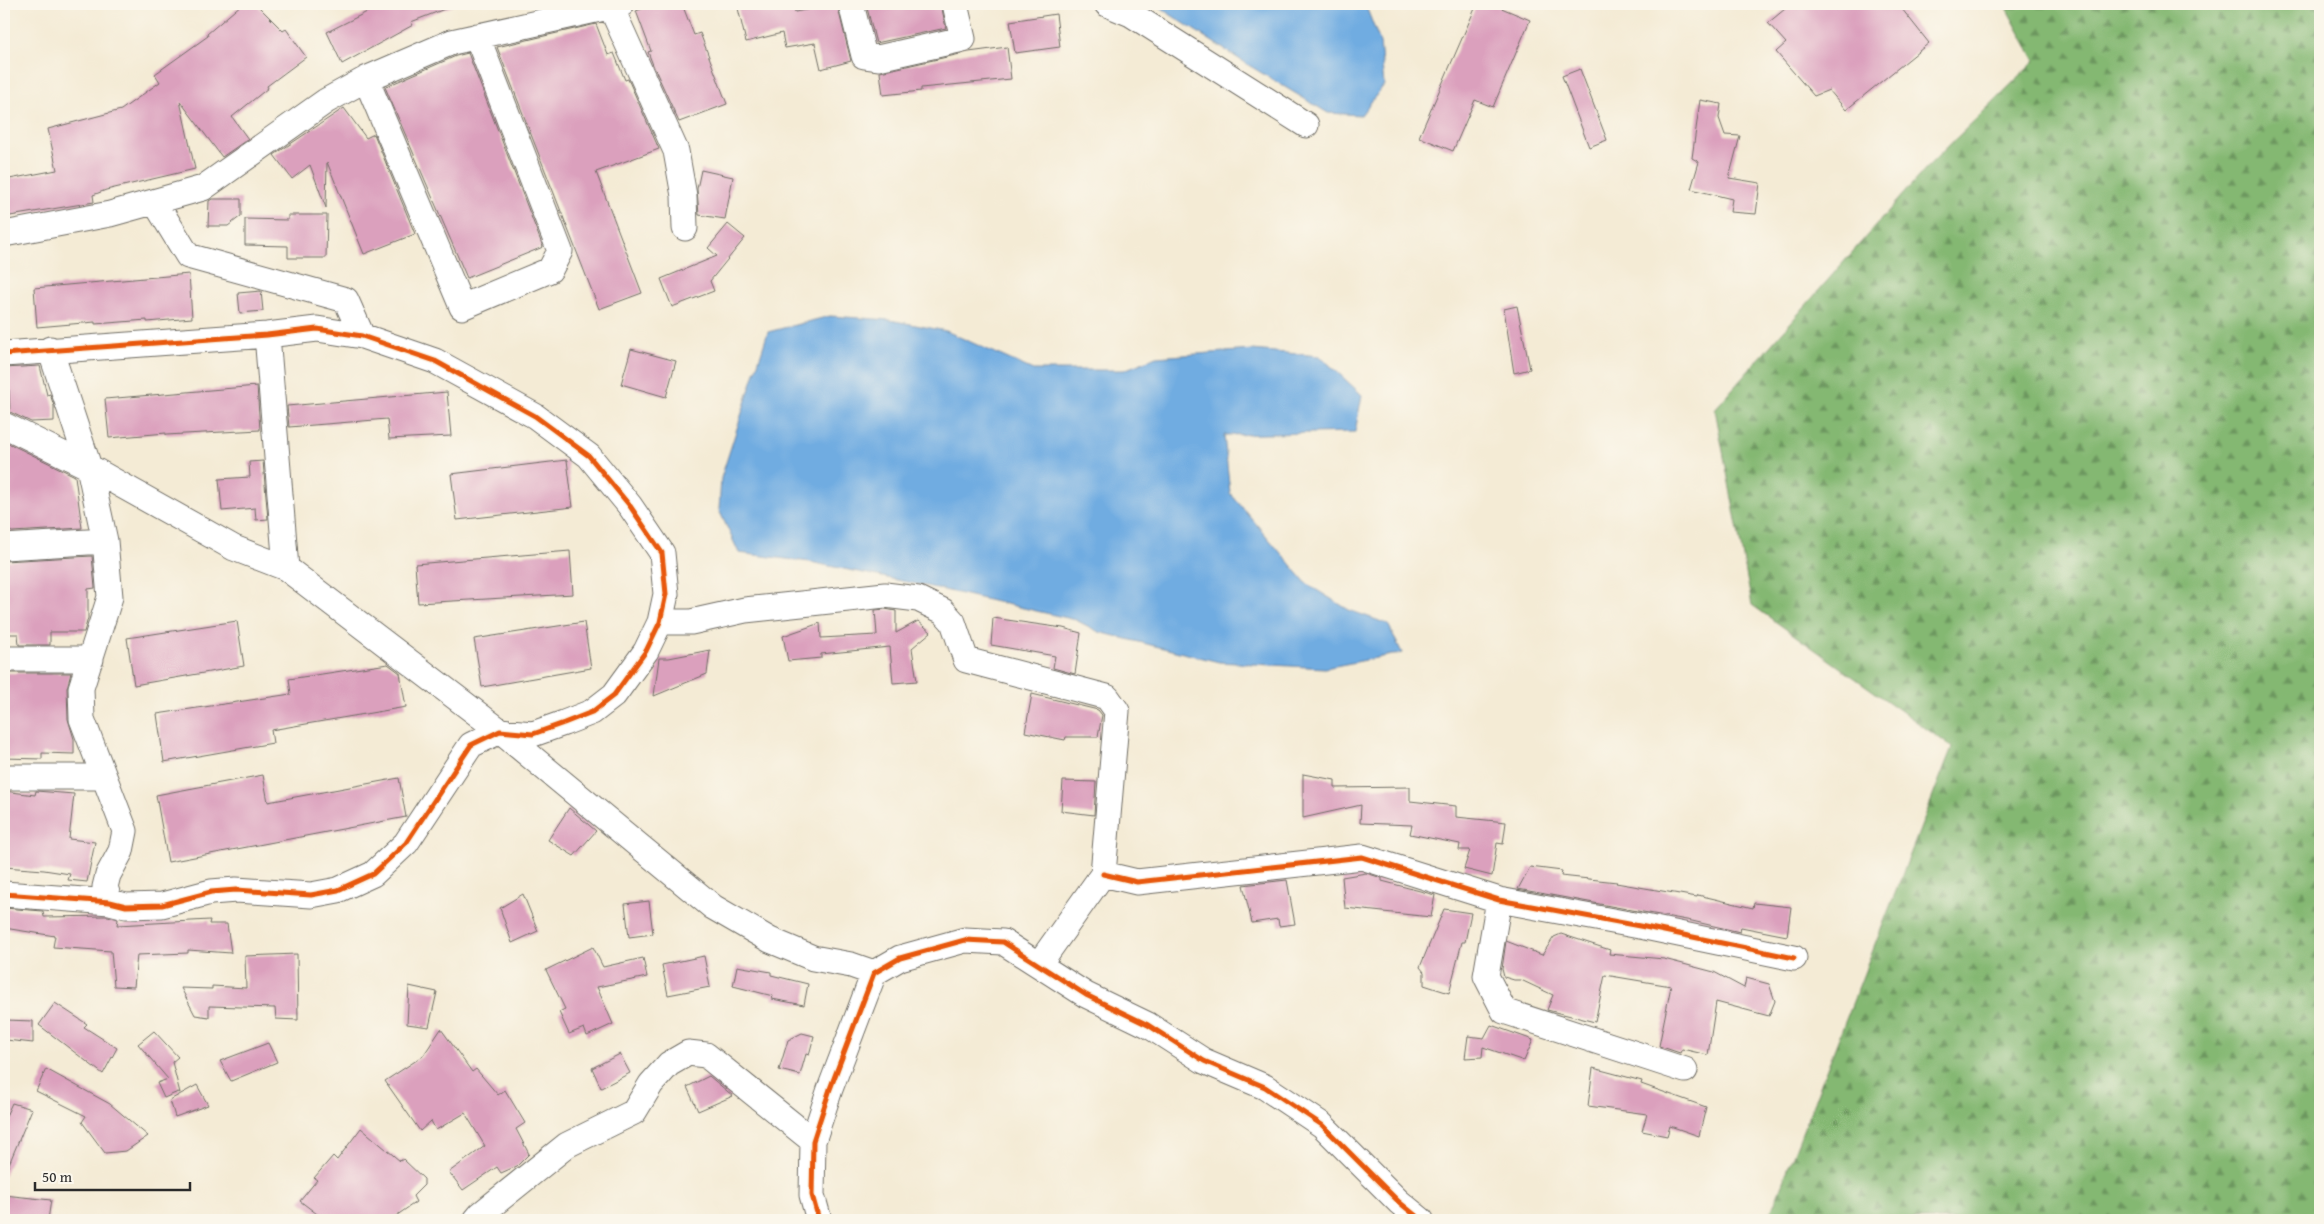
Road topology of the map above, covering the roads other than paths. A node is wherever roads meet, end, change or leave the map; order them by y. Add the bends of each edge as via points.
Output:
1 (851, 4) edge
2 (955, 4) edge
3 (1107, 4) edge
4 (616, 5) edge
5 (584, 8) edge
6 (477, 36) junction
7 (366, 79) junction
8 (1306, 125) dead end
9 (155, 202) junction
10 (685, 228) dead end
11 (4, 234) edge
12 (267, 335) junction
13 (362, 336) junction
14 (50, 349) junction
15 (4, 354) edge
16 (4, 425) edge
17 (90, 467) junction
18 (105, 541) junction
19 (4, 546) edge
20 (286, 568) junction
21 (660, 622) junction
22 (4, 659) edge
23 (91, 659) junction
24 (500, 731) junction
25 (4, 777) edge
26 (104, 777) junction
27 (1103, 874) junction
28 (4, 894) edge
29 (1499, 900) junction
30 (110, 902) junction
31 (1794, 958) dead end
32 (1040, 964) junction
33 (874, 973) junction
34 (1685, 1070) dead end
35 (813, 1141) junction
36 (476, 1220) edge
37 (819, 1220) edge
38 (1421, 1220) edge

1 - 2 street via 864,56 878,58 963,39
3 - 8 street via 1130,14
4 - 5 street
4 - 10 street via 676,152 684,196
5 - 6 street
6 - 7 street via 452,42
6 - 7 street via 560,251 550,270 462,307
7 - 9 street via 326,101 204,188
9 - 11 street
9 - 13 street via 188,256 346,300
12 - 13 street via 317,329
12 - 14 street
12 - 20 street
13 - 21 street via 435,360 534,416 589,456 630,506 662,553 666,594
14 - 15 street
14 - 17 street
16 - 17 street
17 - 18 street
17 - 20 street via 234,548
18 - 19 street
18 - 23 street via 110,598
20 - 24 street
21 - 24 street via 646,651 614,695 592,712 533,734
21 - 27 street via 691,622 745,610 885,595 918,599 943,610 953,622 966,660 1107,696 1117,711
22 - 23 street
23 - 26 street via 81,688 82,719
24 - 30 street via 472,745 406,843 373,874 338,890 311,895 236,890 210,892 162,905 126,906
24 - 33 street via 713,907 770,940 813,958 851,964
25 - 26 street
26 - 30 street via 125,831 105,887
27 - 29 street via 1137,882 1362,857
27 - 32 street
28 - 30 street
29 - 31 street
29 - 34 street via 1486,976 1504,1011
32 - 33 street via 1003,942 966,940 900,958
32 - 38 street via 1086,995 1148,1025 1204,1061 1265,1087 1322,1126
33 - 35 street
35 - 36 street via 706,1055 688,1053 669,1064 651,1084 634,1112 567,1144
35 - 37 street via 812,1195

